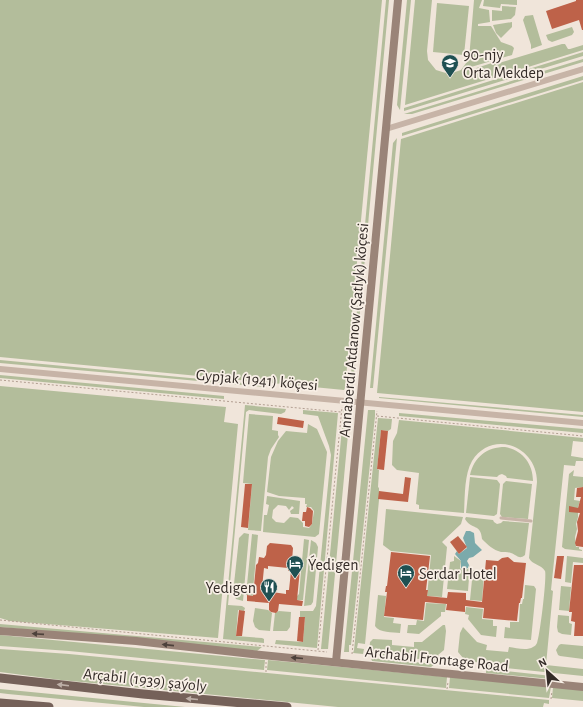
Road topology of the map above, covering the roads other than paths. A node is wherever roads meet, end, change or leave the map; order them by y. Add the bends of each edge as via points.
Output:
1 (398, 0) edge
2 (583, 69) edge
3 (386, 129) junction
4 (0, 368) edge
5 (360, 402) junction
6 (583, 423) edge
7 (501, 518) dead end
8 (531, 521) dead end
9 (0, 631) edge
10 (336, 662) junction
11 (0, 678) edge
12 (583, 687) edge
13 (0, 703) edge
14 (48, 707) edge
15 (286, 707) edge

1 - 3 street, Annaberdi Atdanow (Şatlyk) köçesi
2 - 3 street
3 - 5 street, Annaberdi Atdanow (Şatlyk) köçesi
4 - 5 street, Gypjak (1941) köçesi
5 - 6 street, Gypjak (1941) köçesi
5 - 10 street, Annaberdi Atdanow (Şatlyk) köçesi
7 - 8 lane
10 -> 9 street, Archabil Frontage Road via 136,641
10 - 12 street, Archabil Frontage Road
15 -> 11 main road, Arçabil (1939) şaýoly
13 - 14 main road

